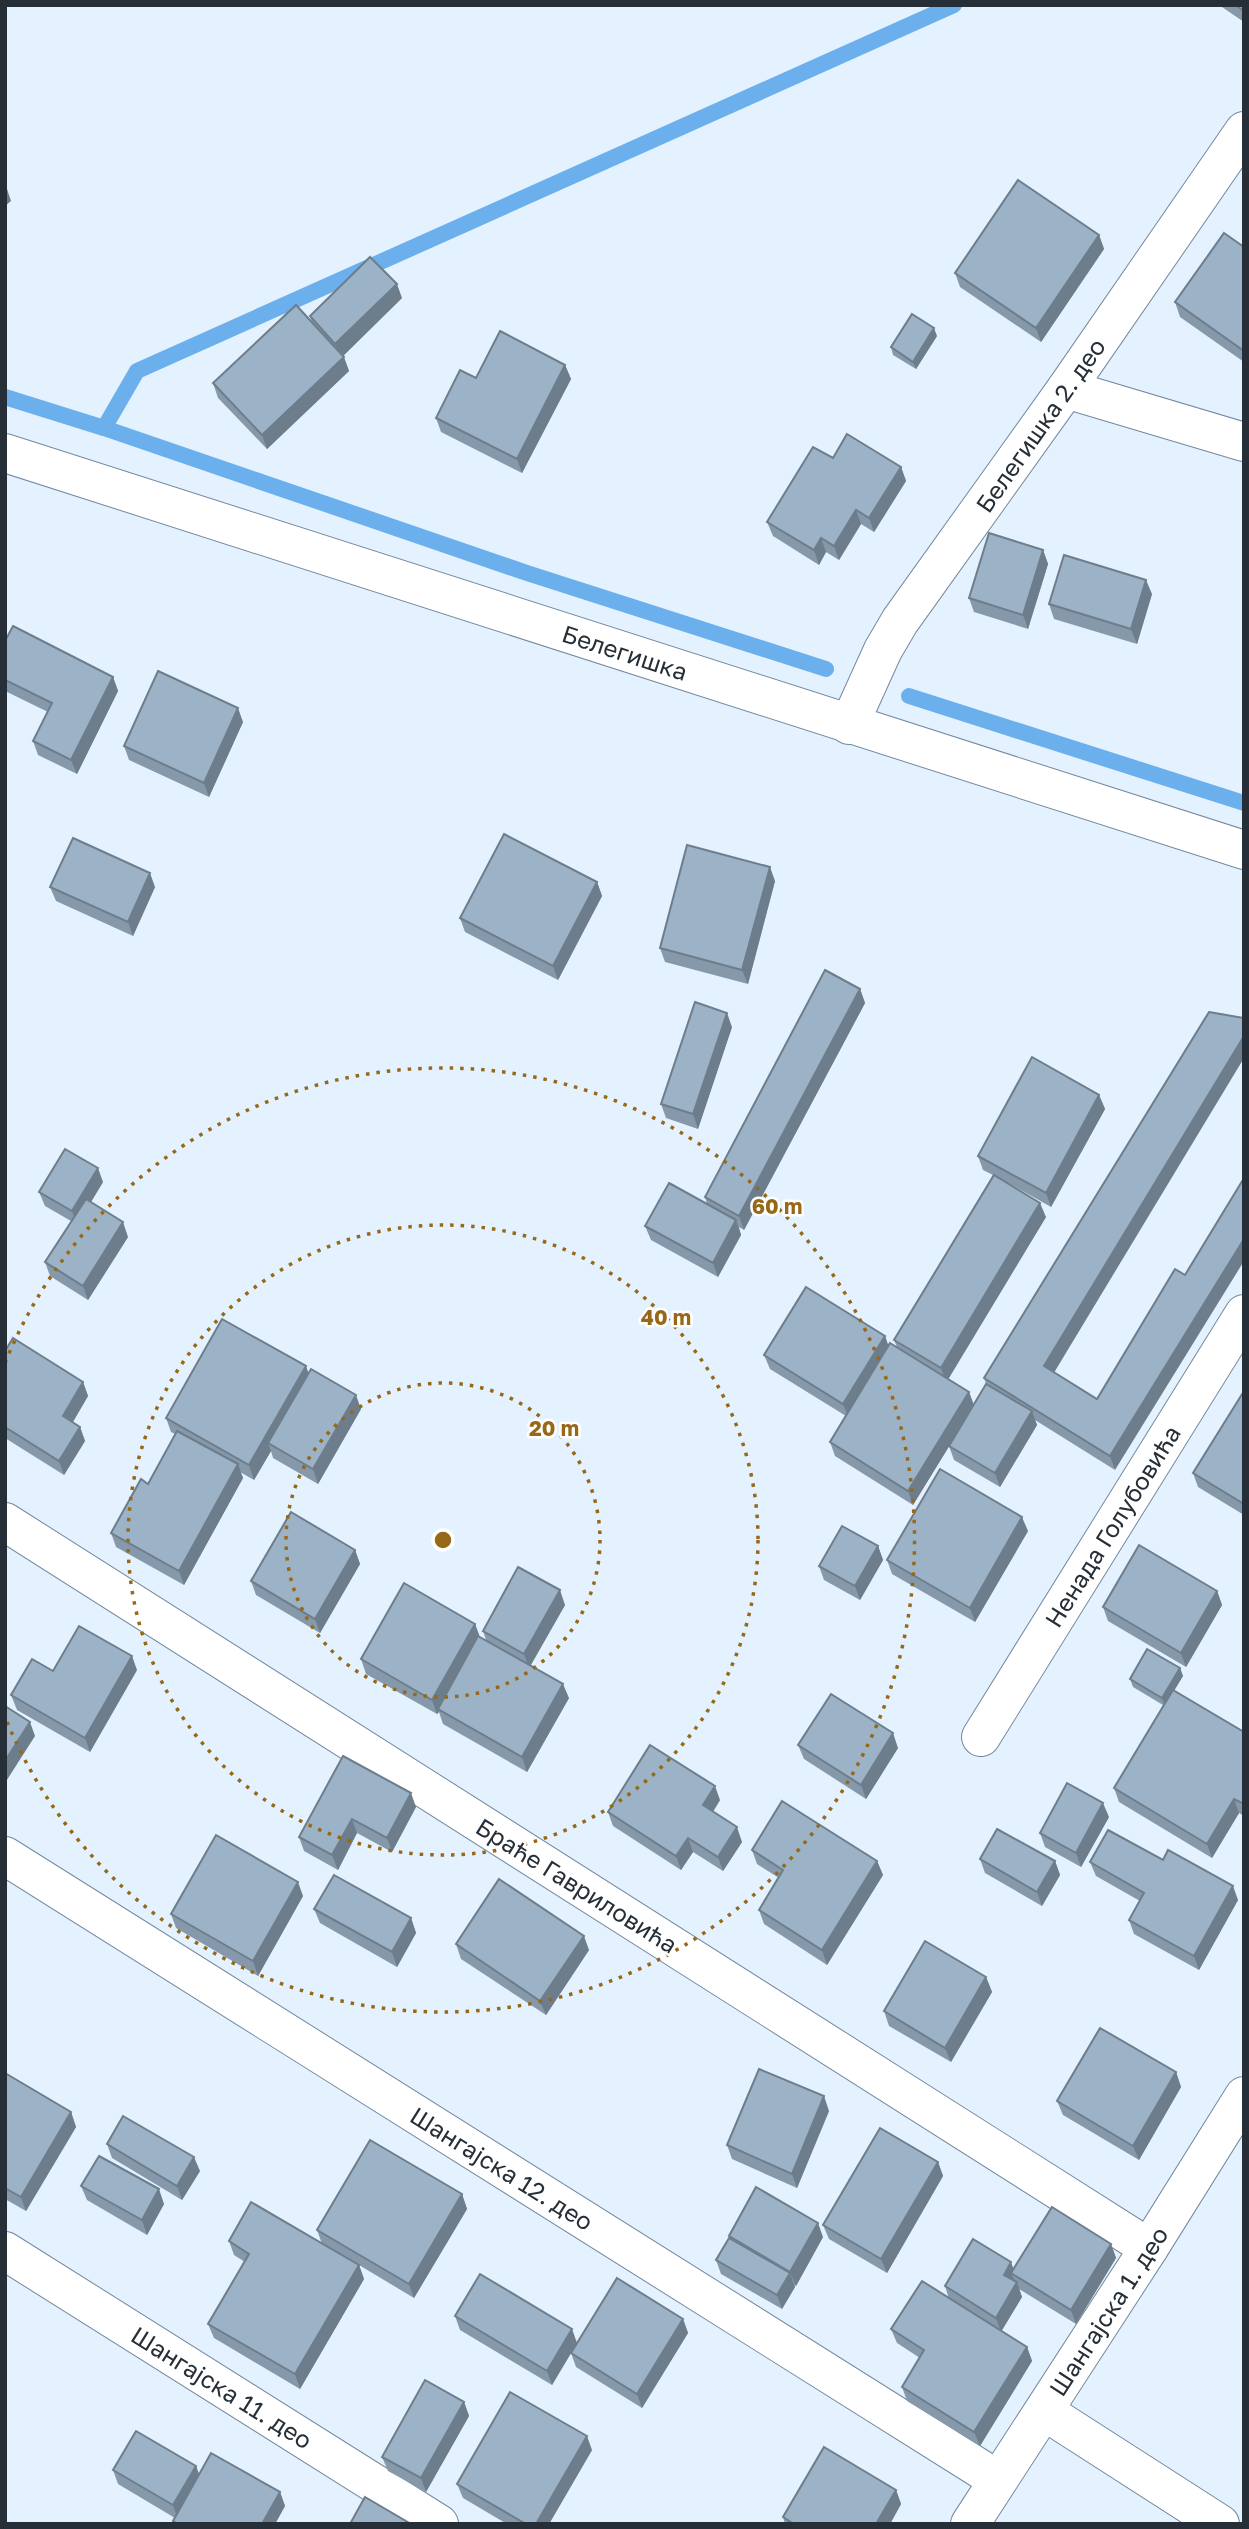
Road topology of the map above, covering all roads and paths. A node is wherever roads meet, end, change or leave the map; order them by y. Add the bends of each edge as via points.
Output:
1 (1244, 131) edge
2 (1066, 389) junction
3 (1244, 442) edge
4 (5, 453) edge
5 (849, 725) junction
6 (1244, 850) edge
7 (1244, 1314) edge
8 (5, 1522) edge
9 (981, 1737) dead end
10 (5, 1856) edge
11 (1244, 2096) edge
12 (1149, 2248) junction
13 (5, 2251) edge
14 (1044, 2411) junction
15 (998, 2480) junction
16 (439, 2524) edge
17 (970, 2524) edge
18 (1220, 2524) edge

1 - 2 street, Белегишка 2. део
2 - 3 street
2 - 5 street, Белегишка 2. део via 900,621
4 - 5 street, Белегишка
5 - 6 street, Белегишка
7 - 9 street, Ненада Голубовића
8 - 12 street, Браће Гавриловића
10 - 15 street, Шангајска 12. део
11 - 12 street, Шангајска 1. део
12 - 14 street, Шангајска 1. део
13 - 16 street, Шангајска 11. део
14 - 15 street, Шангајска 1. део
14 - 18 street
15 - 17 street, Шангајска 1. део

